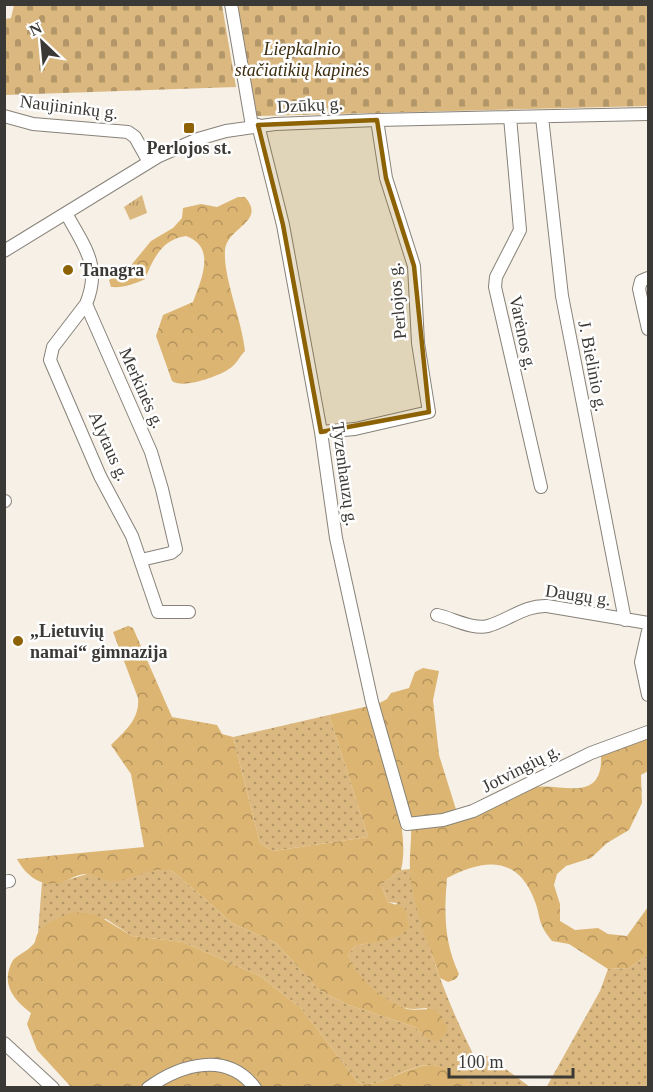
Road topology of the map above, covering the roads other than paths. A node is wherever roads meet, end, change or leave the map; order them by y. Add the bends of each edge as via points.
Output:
1 (231, 4) edge
2 (648, 114) edge
3 (4, 116) edge
4 (510, 117) junction
5 (542, 117) junction
6 (377, 120) junction
7 (255, 126) junction
8 (149, 162) junction
9 (66, 213) junction
10 (4, 251) edge
11 (648, 278) edge
12 (86, 303) junction
13 (648, 329) edge
14 (321, 432) junction
15 (541, 487) dead end
16 (141, 560) junction
17 (189, 612) dead end
18 (437, 615) dead end
19 (625, 620) junction
20 (648, 623) edge
21 (648, 631) edge
22 (648, 695) edge
23 (648, 732) edge
24 (407, 824) joint
25 (4, 1043) edge
26 (53, 1088) edge
27 (148, 1088) edge
28 (255, 1088) edge

1 - 7 street, Tyzenhauzų g.
2 - 5 street, Dzūkų g.
3 - 8 street, Naujininkų g. via 33,124 128,132
4 - 5 street, Dzūkų g.
4 - 6 street, Dzūkų g.
4 - 15 street, Varėnos g. via 520,230 496,277 495,287
5 - 19 street, J. Bielinio g. via 562,296
6 - 7 street, Dzūkų g.
6 - 14 street, Perlojos g. via 386,178 414,266 418,343 429,412 355,429
7 - 8 street, Dzūkų g. via 198,139
7 - 14 street, Tyzenhauzų g. via 283,225
8 - 9 street, Dzūkų g.
9 - 10 street, Dzūkų g.
9 - 12 street via 94,270 93,287
11 - 13 street via 641,281 639,289
12 - 16 street, Alytaus g. via 53,347 50,360
12 - 16 street, Merkinės g. via 151,452 176,549
14 - 24 street, Tyzenhauzų g. via 336,538 372,702
16 - 17 street, Alytaus g. via 158,612
18 - 19 street, Daugų g. via 488,626 536,606 547,606
19 - 20 street, Daugų g.
21 - 22 street via 641,662
23 - 24 street, Jotvingių g. via 581,758 486,806 443,820
25 - 26 street
27 - 28 street via 175,1072 210,1064 241,1072

